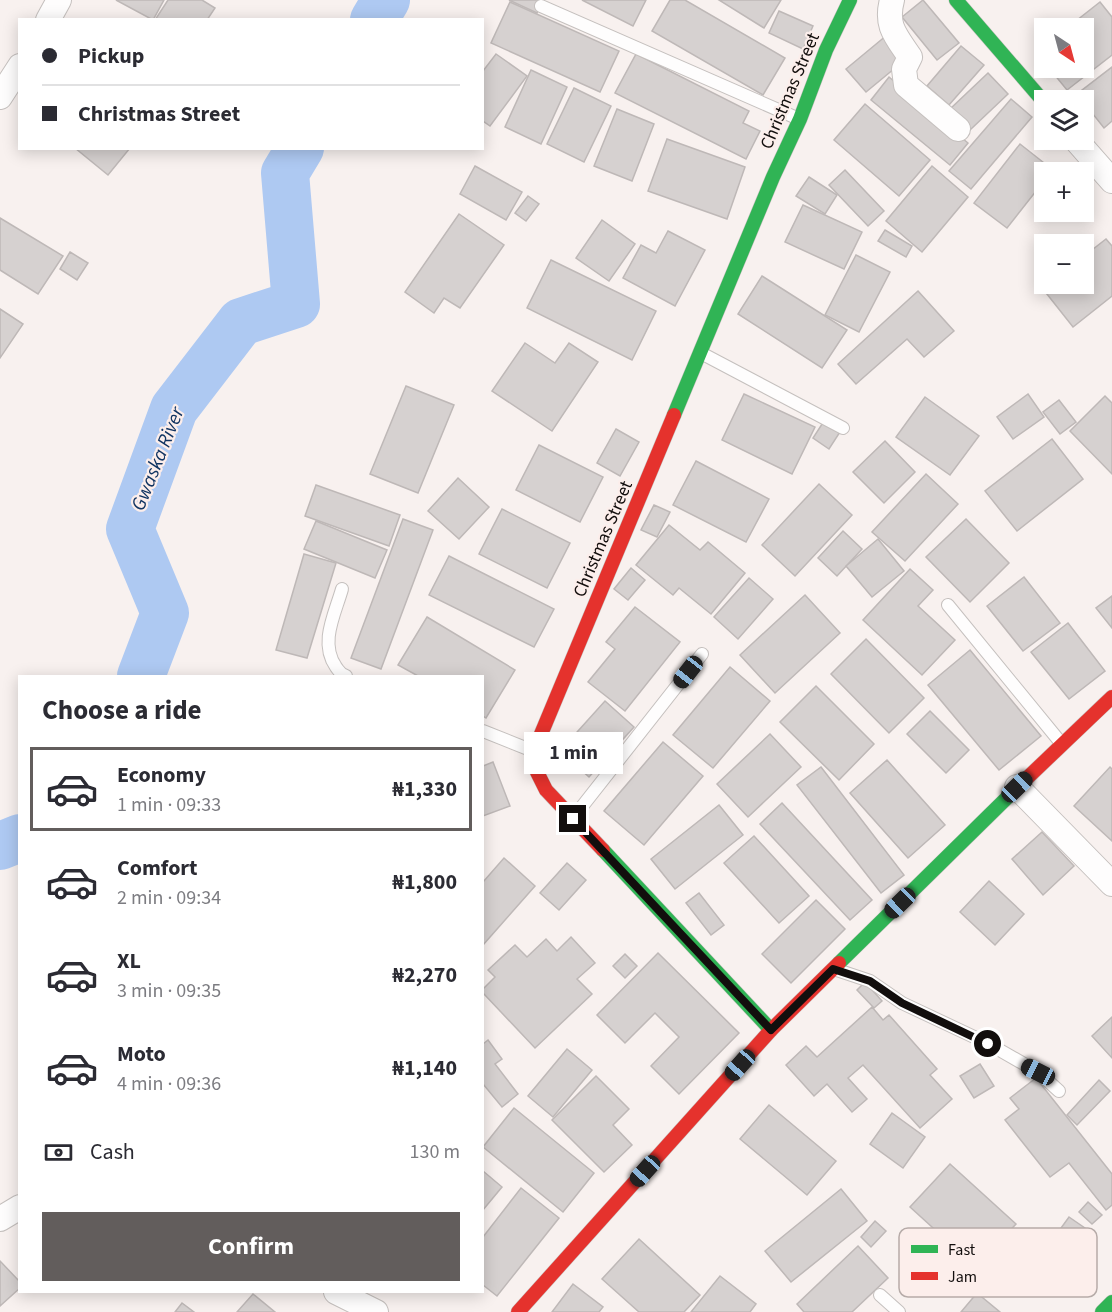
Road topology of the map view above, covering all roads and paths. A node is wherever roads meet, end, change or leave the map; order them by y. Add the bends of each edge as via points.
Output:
1 (59, 0) edge
2 (850, 0) edge
3 (892, 0) edge
4 (956, 0) edge
5 (541, 6) dead end
6 (49, 18) edge
7 (1034, 90) edge
8 (800, 119) junction
9 (958, 129) dead end
10 (1085, 150) edge
11 (1112, 181) edge
12 (700, 352) junction
13 (843, 428) dead end
14 (342, 589) dead end
15 (948, 605) dead end
16 (702, 654) dead end
17 (341, 675) edge
18 (1112, 697) edge
19 (484, 731) edge
20 (1062, 744) junction
21 (534, 751) junction
22 (1017, 787) junction
23 (573, 819) junction
24 (1112, 884) edge
25 (833, 969) junction
26 (771, 1030) junction
27 (1059, 1090) dead end
28 (18, 1207) edge
29 (0, 1219) edge
30 (338, 1293) edge
31 (879, 1296) dead end
32 (1112, 1302) edge
33 (376, 1312) edge
34 (518, 1312) edge
35 (899, 1312) edge
36 (1102, 1312) edge

1 - 6 street
2 - 8 street, Christmas Street
3 - 9 street via 889,22 909,57 904,69 906,85
4 - 7 street
5 - 8 lane
8 - 12 street, Christmas Street
10 - 11 street
12 - 13 lane
12 - 21 street, Christmas Street
14 - 17 lane via 327,638 330,659
15 - 20 lane
16 - 23 lane
18 - 20 street
19 - 21 lane
20 - 22 street
21 - 23 street via 537,772 546,790
22 - 24 street
22 - 25 street
23 - 26 street
25 - 26 street
25 - 27 lane via 870,981 902,1003 988,1044 1038,1072
26 - 34 street
28 - 29 street
30 - 33 street
31 - 35 lane
32 - 36 street

